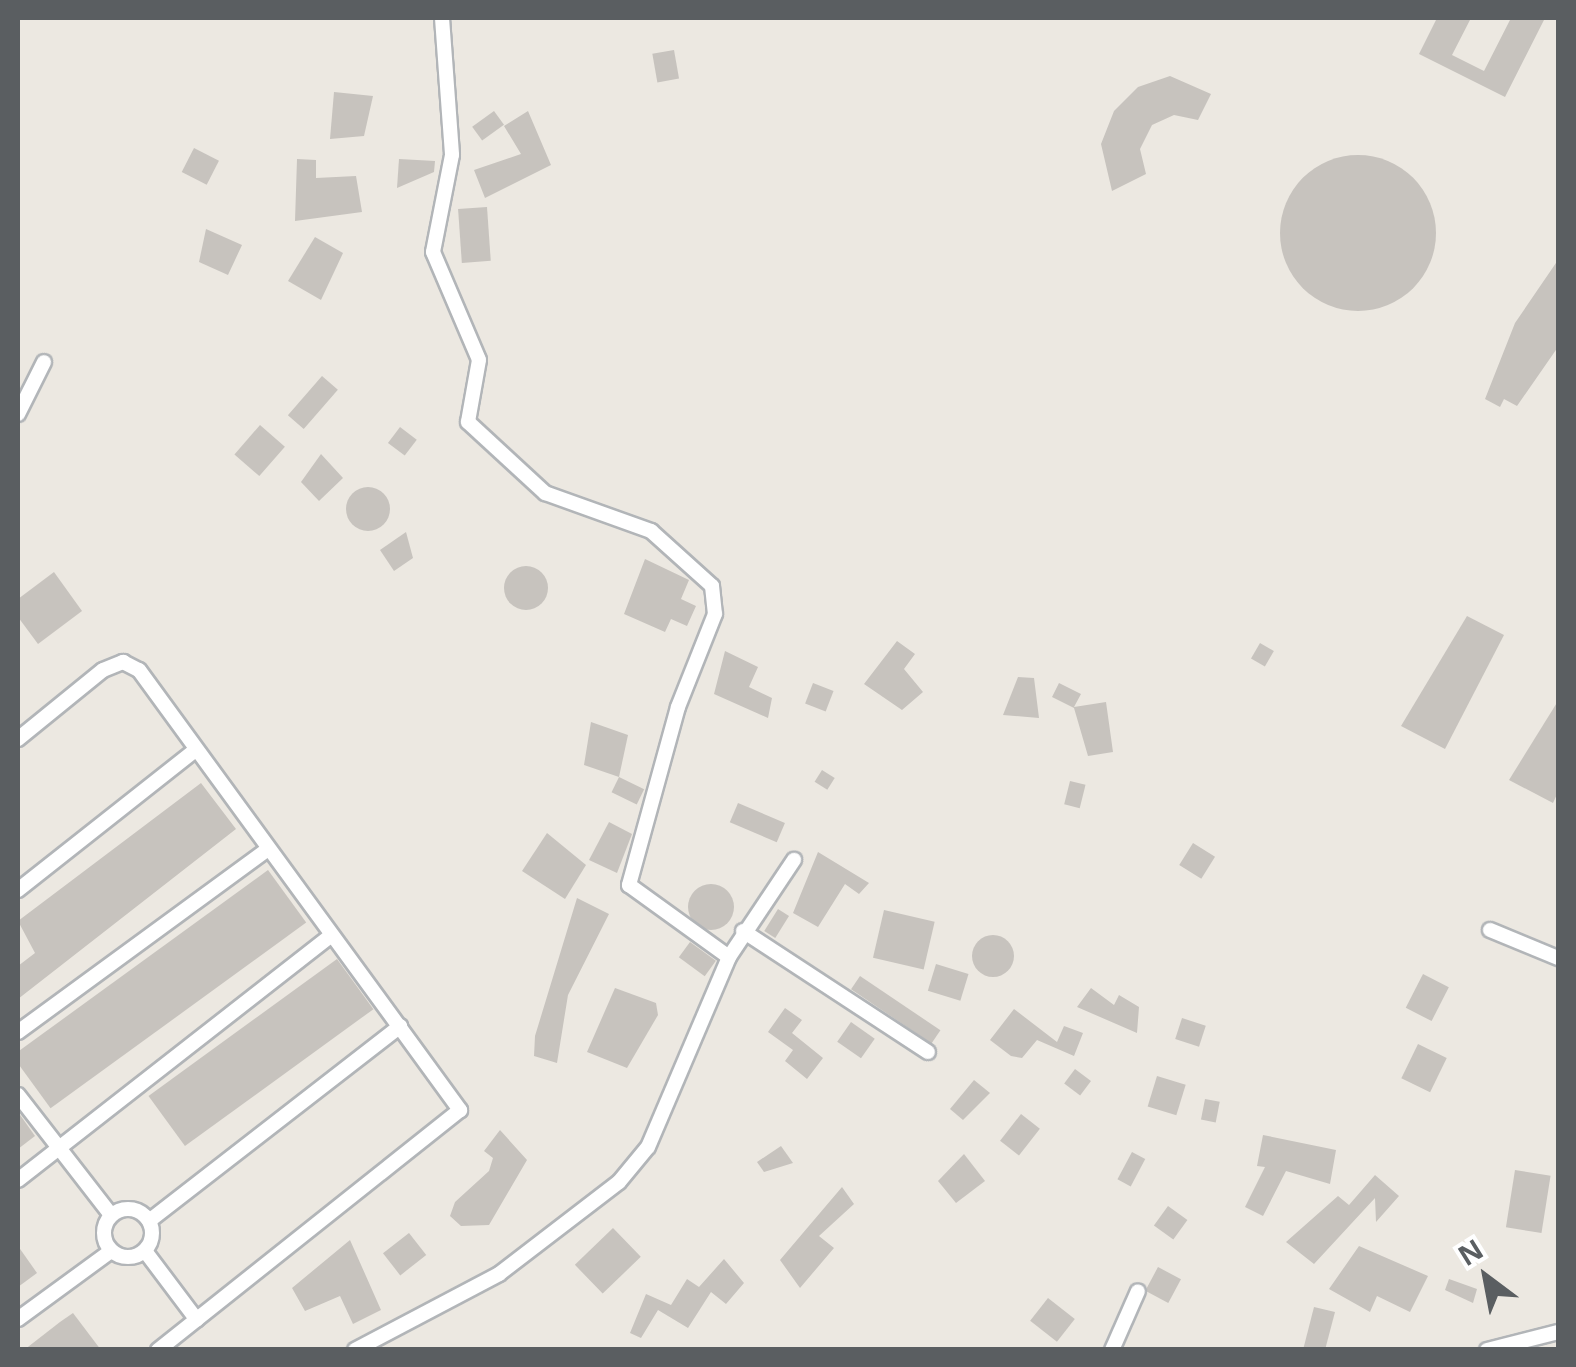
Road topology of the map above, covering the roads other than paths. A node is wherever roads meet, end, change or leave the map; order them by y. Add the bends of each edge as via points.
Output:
1 (442, 18) edge
2 (44, 362) dead end
3 (18, 414) edge
4 (18, 739) edge
5 (195, 750) junction
6 (264, 852) junction
7 (794, 860) dead end
8 (18, 890) edge
9 (1490, 930) dead end
10 (743, 931) junction
11 (330, 936) junction
12 (729, 957) junction
13 (1558, 958) edge
14 (400, 1026) junction
15 (18, 1032) edge
16 (928, 1052) dead end
17 (18, 1095) edge
18 (60, 1150) junction
19 (18, 1180) edge
20 (111, 1215) junction
21 (149, 1221) junction
22 (145, 1250) junction
23 (111, 1251) junction
24 (1138, 1291) dead end
25 (18, 1319) edge
26 (197, 1320) junction
27 (1558, 1332) edge
28 (158, 1350) edge
29 (355, 1350) edge
30 (1112, 1350) edge
31 (1487, 1350) edge

1 - 12 street via 452,154 434,252 479,360 468,422 546,492 651,530 712,586 716,614 678,707 629,886
2 - 3 street
4 - 5 street via 123,662 139,670
5 - 6 street
5 - 8 street
6 - 11 street
6 - 15 street
7 - 10 street
9 - 13 street
10 - 12 street
10 - 16 street
11 - 14 street
11 - 18 street
12 - 29 street via 648,1146 619,1182 499,1274
14 - 21 street
14 - 26 street via 456,1100 454,1122
17 - 18 street
18 - 19 street
18 - 20 street
20 - 21 street via 132,1209
20 - 23 street via 104,1229
21 - 22 street
22 - 23 street
22 - 26 street
23 - 25 street
24 - 30 street
26 - 28 street
27 - 31 street

